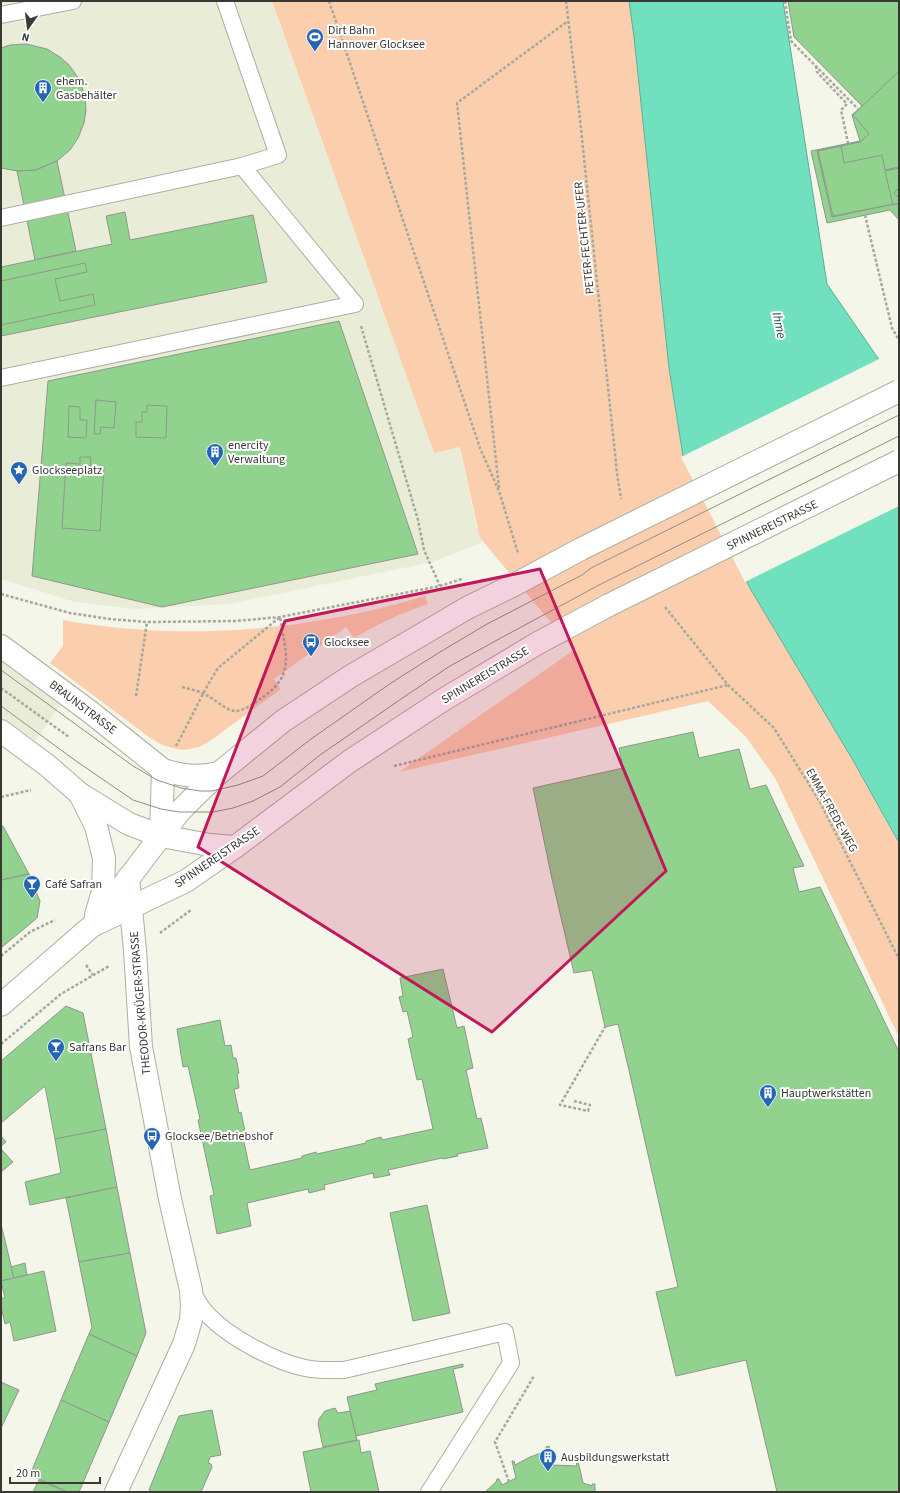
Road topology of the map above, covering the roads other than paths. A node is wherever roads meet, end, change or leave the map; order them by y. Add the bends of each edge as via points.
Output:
1 (72, 1) edge
2 (225, 1) edge
3 (1, 15) edge
4 (242, 166) junction
5 (1, 218) edge
6 (1, 378) edge
7 (899, 391) edge
8 (899, 461) edge
9 (1, 646) edge
10 (1, 731) edge
11 (163, 770) junction
12 (219, 773) junction
13 (80, 794) junction
14 (161, 836) junction
15 (235, 847) junction
16 (128, 878) junction
17 (131, 907) junction
18 (93, 925) junction
19 (1, 1005) edge
20 (191, 1290) junction
21 (116, 1492) edge
22 (429, 1492) edge

1 - 3 lane
2 - 4 lane via 278,155
4 - 5 lane
4 - 6 lane via 354,304
7 - 12 street, bridge via 467,608 351,676 283,720
8 - 15 street, SPINNEREISTRASSE, bridge via 538,643 443,700 350,761
9 - 11 street, BRAUNSTRASSE via 89,710
10 - 13 street
11 - 12 street, BRAUNSTRASSE via 200,777
11 - 14 street
12 - 14 street via 179,812
13 - 14 street via 129,824
13 - 18 street via 96,826 104,858 103,891
14 - 15 street
14 - 16 street
15 - 17 street, SPINNEREISTRASSE via 186,881
16 - 17 street, THEODOR-KRÜGER-STRASSE
16 - 18 street
17 - 18 street, SPINNEREISTRASSE
17 - 20 street, THEODOR-KRÜGER-STRASSE via 144,1067
18 - 19 street
20 - 21 street, THEODOR-KRÜGER-STRASSE via 192,1306 184,1344
20 - 22 lane via 200,1306 227,1332 287,1363 318,1370 344,1370 505,1332 511,1362

